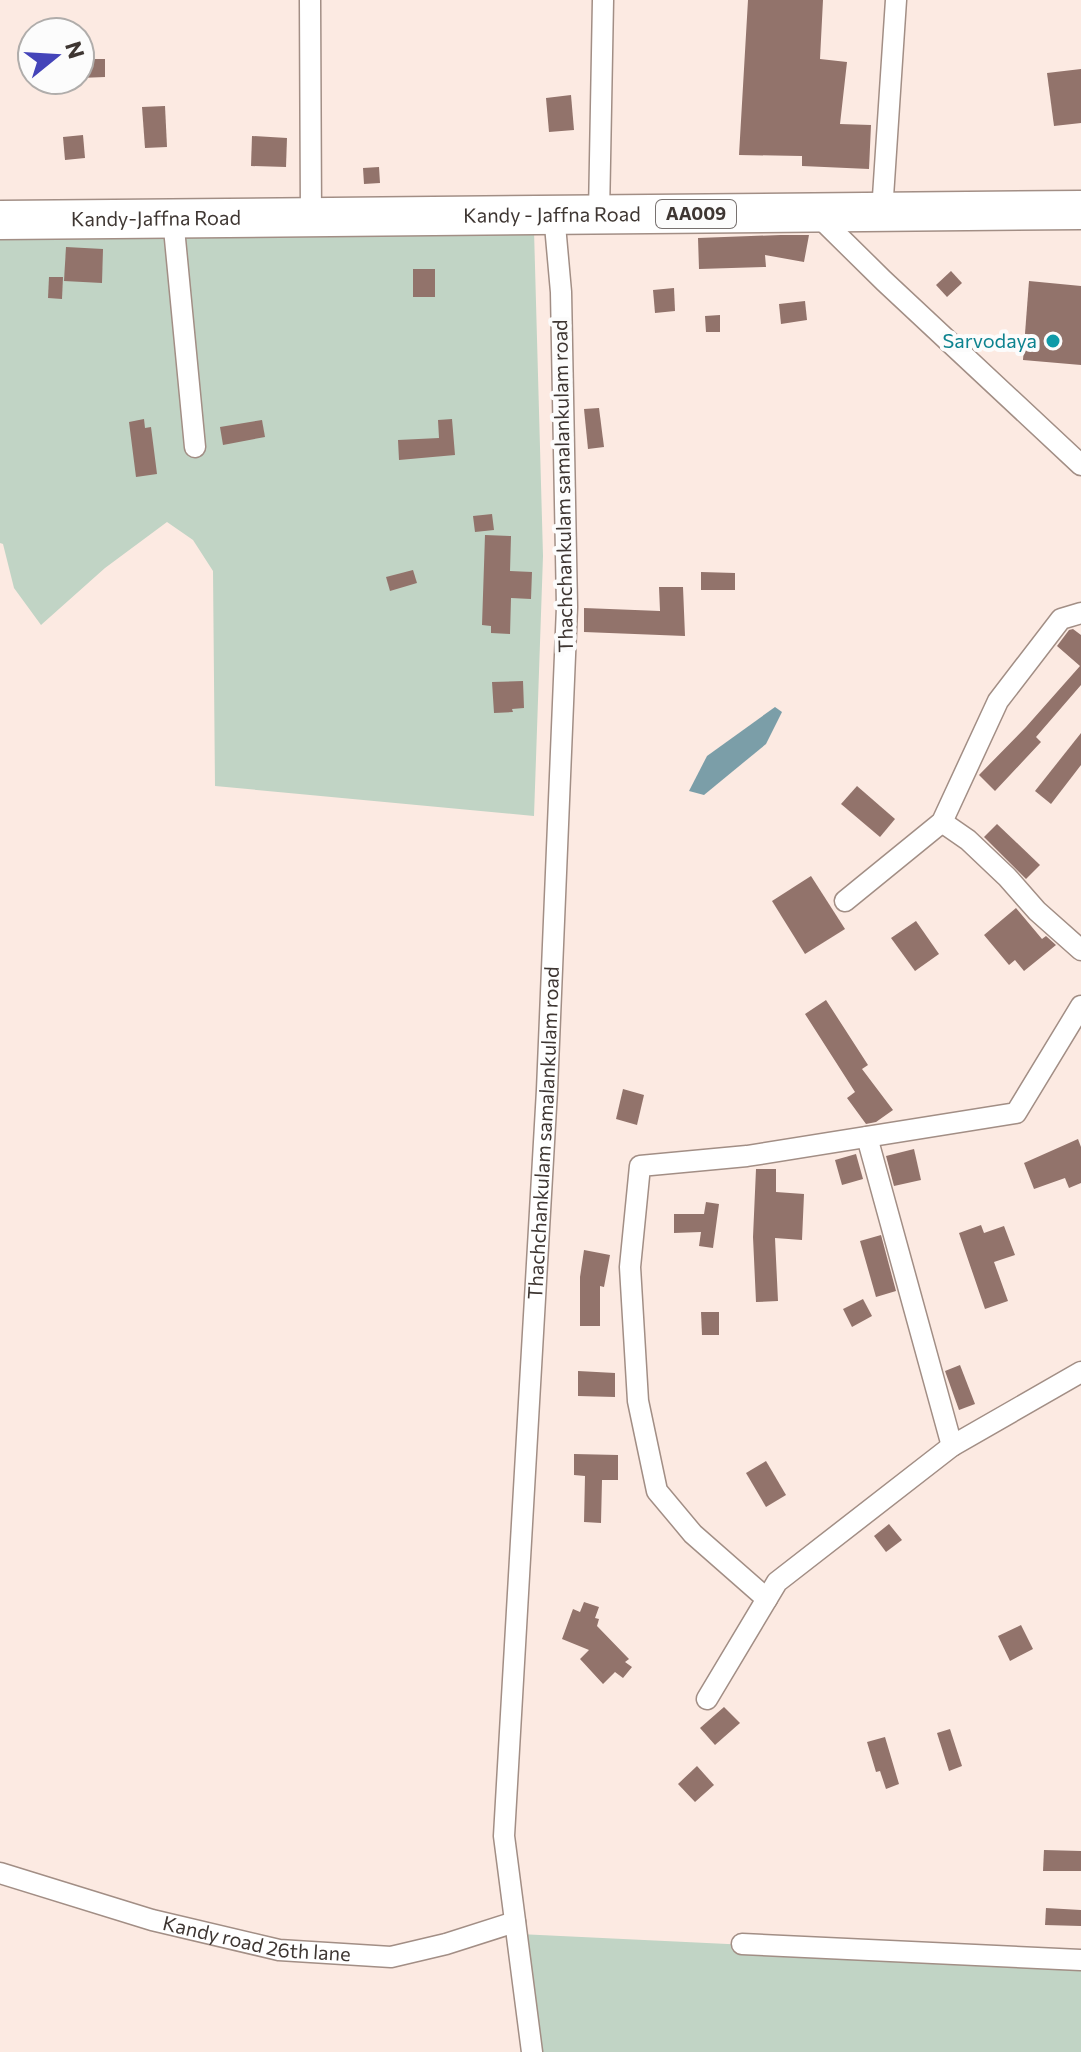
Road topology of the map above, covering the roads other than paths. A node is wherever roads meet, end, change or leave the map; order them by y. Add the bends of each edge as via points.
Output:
1 (310, 0) edge
2 (603, 0) edge
3 (896, 0) edge
4 (1081, 210) edge
5 (882, 212) junction
6 (554, 214) junction
7 (599, 214) junction
8 (816, 214) junction
9 (311, 217) junction
10 (173, 218) junction
11 (0, 220) edge
12 (195, 447) dead end
13 (1081, 465) edge
14 (1081, 613) edge
15 (942, 822) junction
16 (845, 901) dead end
17 (1081, 950) edge
18 (1081, 1006) edge
19 (867, 1137) junction
20 (1081, 1372) edge
21 (952, 1446) junction
22 (767, 1599) junction
23 (707, 1699) dead end
24 (0, 1873) edge
25 (515, 1922) junction
26 (742, 1944) dead end
27 (1081, 1960) edge
28 (532, 2052) edge

1 - 9 street
2 - 7 street
3 - 5 street
4 - 5 highway, Kandy - Jaffna Road / AA009
5 - 8 highway, Kandy - Jaffna Road / AA009
6 - 7 highway, Kandy - Jaffna Road / AA009
6 - 9 highway, Kandy - Jaffna Road / AA009
6 - 25 street, Thachchankulam samalankulam road via 561,292 567,607 547,1090 504,1836
7 - 8 highway, Kandy - Jaffna Road / AA009
8 - 13 street
9 - 10 highway, Kandy-Jaffna Road / AA009
10 - 11 highway, Kandy-Jaffna Road / AA009
10 - 12 street
14 - 15 street via 1061,619 998,701
15 - 16 street
15 - 17 street via 968,840
18 - 19 street via 1016,1113
19 - 21 street
19 - 22 street via 640,1166 630,1267 638,1401 657,1491 693,1534
20 - 21 street
21 - 22 street via 777,1582
22 - 23 street
24 - 25 street, Kandy road 26th lane via 152,1920 279,1950 391,1957
25 - 28 street, Thachchankulam samalankulam road
26 - 27 street

